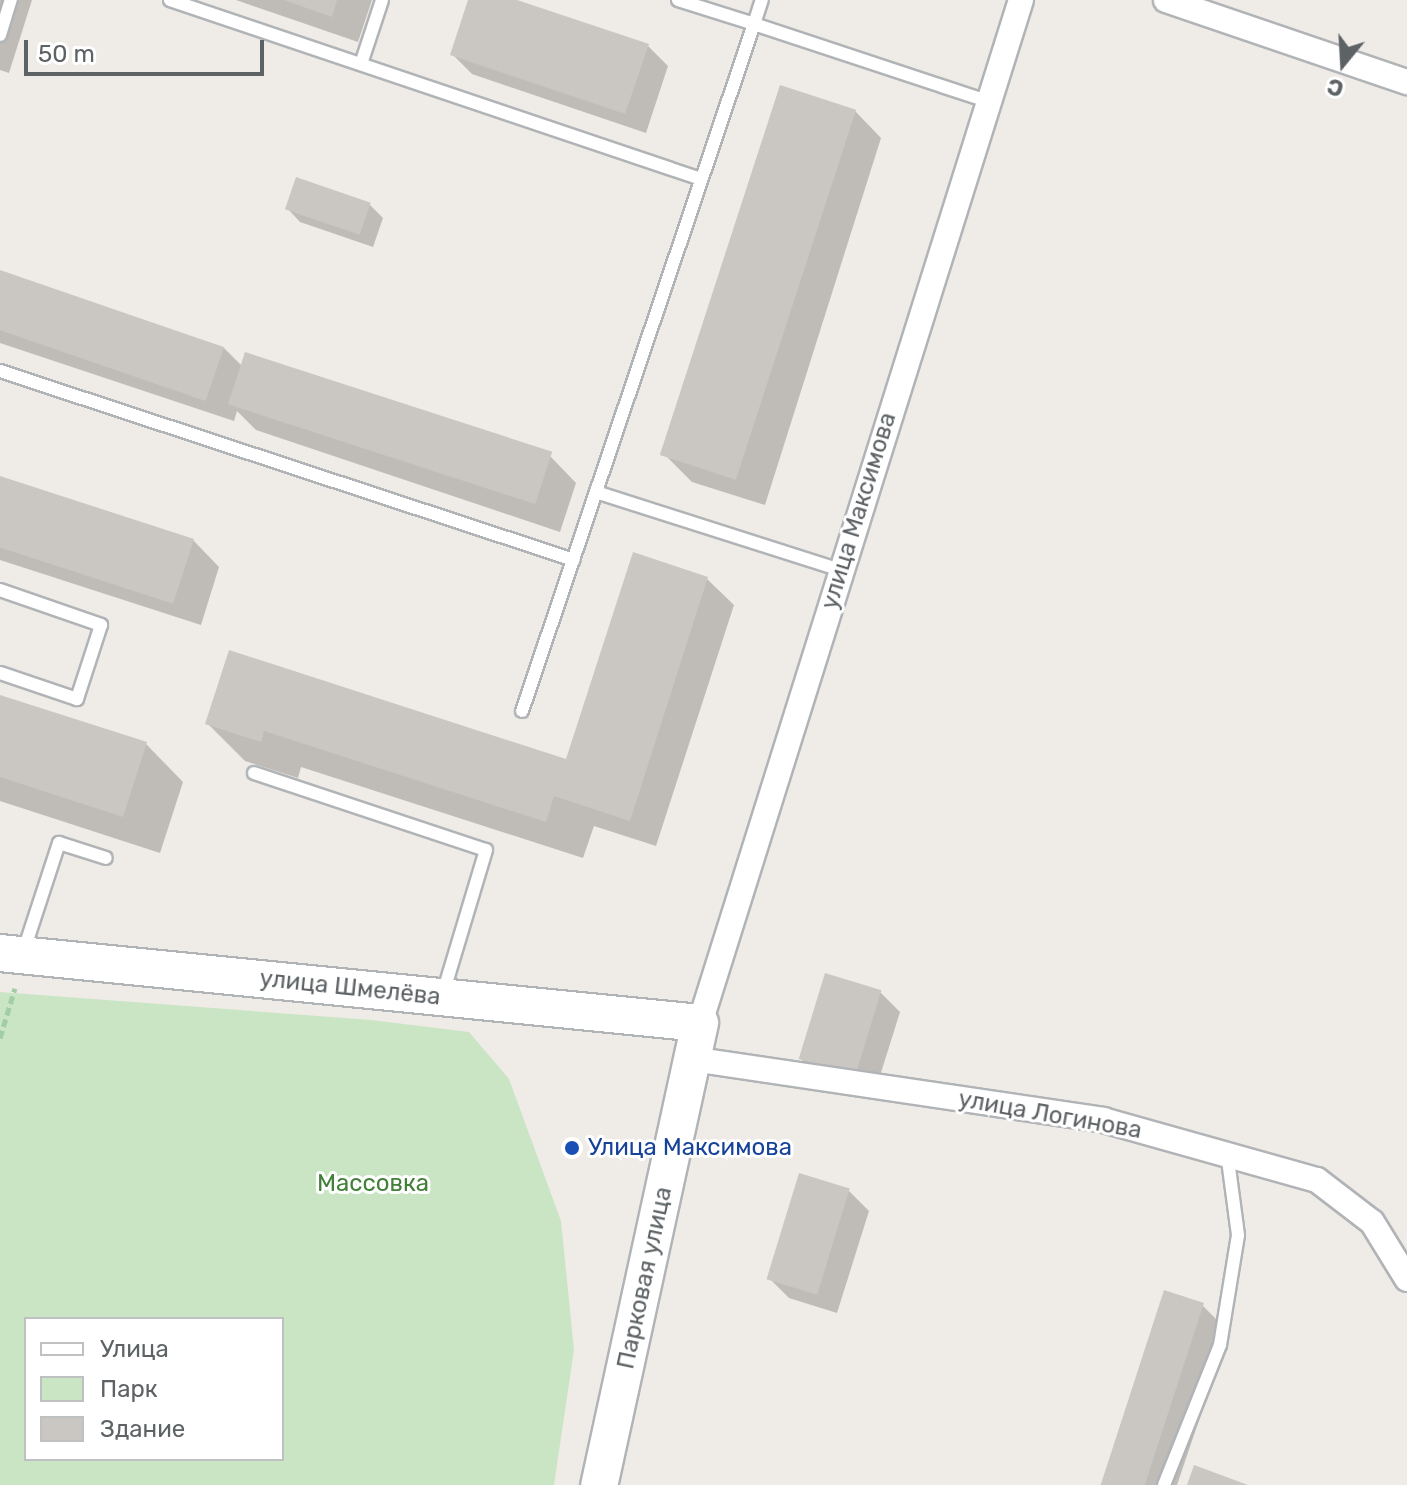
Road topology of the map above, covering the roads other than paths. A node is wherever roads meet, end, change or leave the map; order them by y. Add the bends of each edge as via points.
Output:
1 (11, 0) edge
2 (170, 0) edge
3 (382, 0) edge
4 (678, 0) edge
5 (762, 0) edge
6 (1021, 0) edge
7 (1166, 0) edge
8 (754, 24) junction
9 (0, 35) edge
10 (361, 64) junction
11 (1407, 82) edge
12 (987, 101) junction
13 (701, 179) junction
14 (0, 371) edge
15 (596, 492) junction
16 (574, 560) junction
17 (840, 570) junction
18 (0, 590) edge
19 (0, 673) edge
20 (522, 711) dead end
21 (254, 773) dead end
22 (106, 858) dead end
23 (11, 954) edge
24 (442, 997) junction
25 (700, 1023) junction
26 (692, 1059) junction
27 (1227, 1153) junction
28 (1407, 1279) edge
29 (599, 1485) edge
30 (1164, 1485) edge

1 - 9 lane
2 - 10 lane
3 - 10 lane
4 - 8 lane
5 - 8 lane
6 - 12 street, улица Максимова
7 - 11 street
8 - 12 lane
8 - 13 lane
10 - 13 lane
12 - 17 street, улица Максимова
13 - 15 lane
14 - 16 lane
15 - 16 lane
15 - 17 lane
16 - 20 lane
17 - 25 street, улица Максимова
18 - 19 lane via 101,625 77,699
21 - 24 lane via 486,850
22 - 23 lane via 59,843
23 - 24 main road, улица Шмелёва
24 - 25 main road, улица Шмелёва
25 - 26 main road, Парковая улица
26 - 27 street, улица Логинова via 1103,1120
26 - 29 main road, Парковая улица
27 - 28 street, улица Логинова via 1317,1180 1372,1222
27 - 30 lane via 1238,1235 1220,1345

